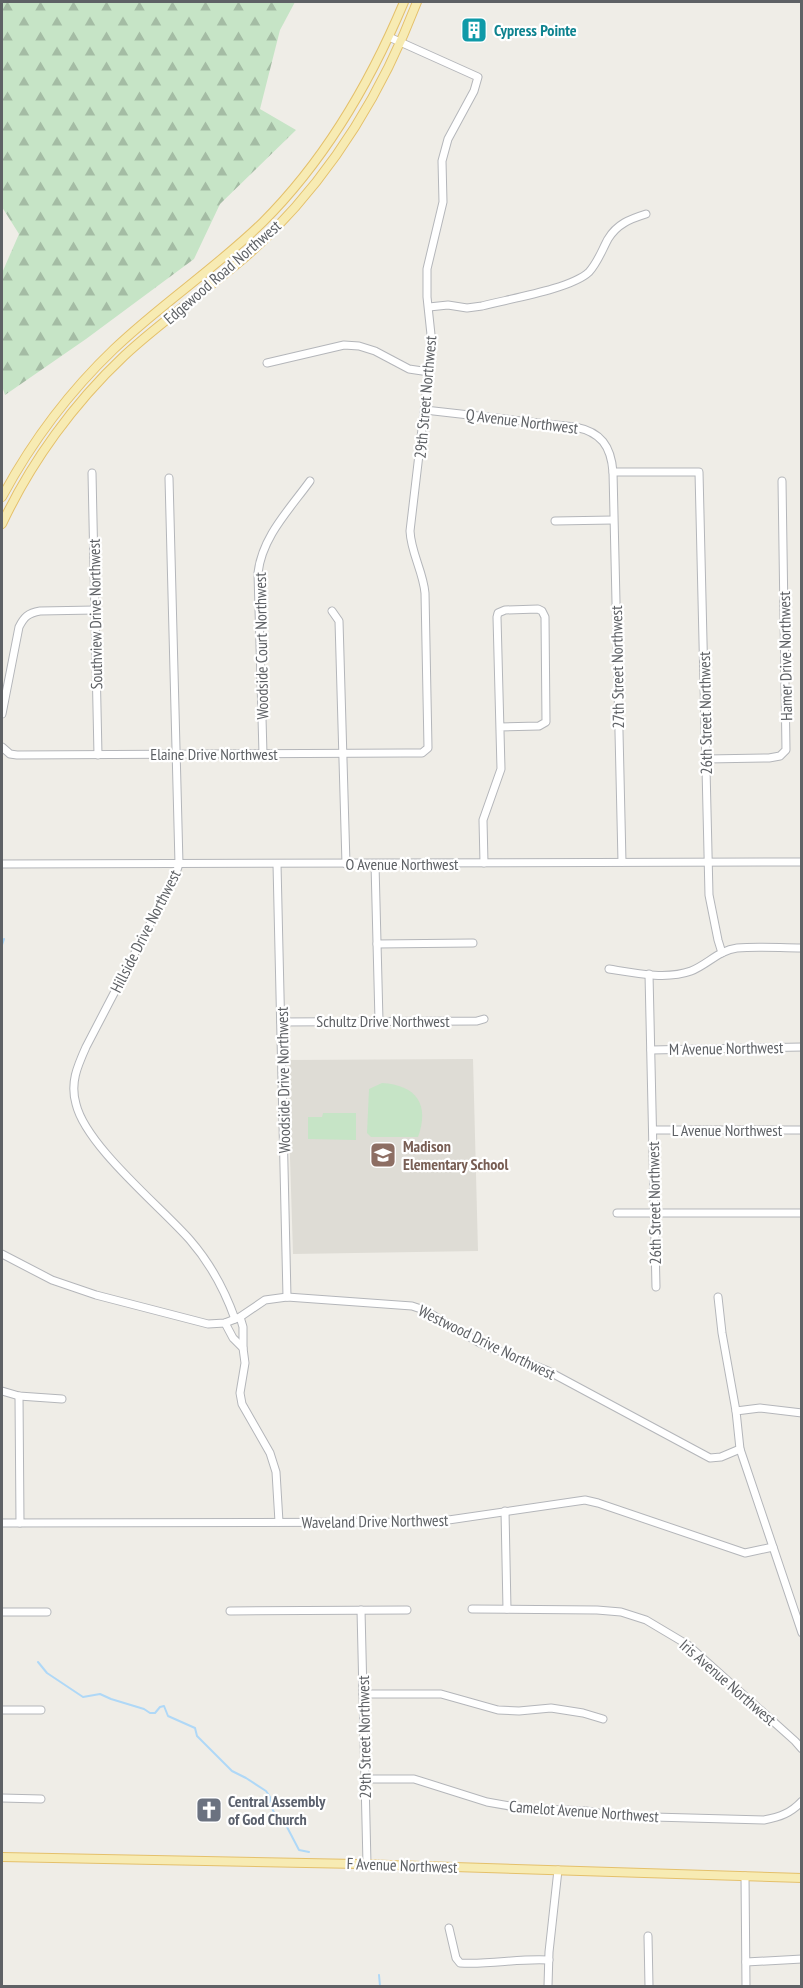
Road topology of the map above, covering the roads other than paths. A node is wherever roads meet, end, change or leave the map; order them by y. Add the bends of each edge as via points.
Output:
1 (404, 2) edge
2 (417, 2) edge
3 (389, 37) junction
4 (401, 44) junction
5 (646, 214) dead end
6 (429, 307) junction
7 (267, 363) dead end
8 (429, 372) junction
9 (425, 410) junction
10 (613, 472) junction
11 (92, 473) dead end
12 (169, 478) dead end
13 (310, 481) dead end
14 (782, 481) dead end
15 (2, 497) edge
16 (614, 520) junction
17 (555, 521) dead end
18 (2, 524) edge
19 (95, 610) junction
20 (332, 611) dead end
21 (2, 714) edge
22 (500, 727) junction
23 (2, 747) edge
24 (428, 748) joint
25 (344, 753) junction
26 (176, 754) junction
27 (263, 754) junction
28 (98, 755) junction
29 (707, 759) junction
30 (622, 862) junction
31 (708, 862) junction
32 (801, 862) edge
33 (484, 863) junction
34 (2, 864) edge
35 (179, 864) junction
36 (277, 864) junction
37 (346, 864) junction
38 (375, 864) junction
39 (474, 943) dead end
40 (377, 944) junction
41 (801, 948) edge
42 (722, 953) junction
43 (609, 969) dead end
44 (649, 974) junction
45 (484, 1019) dead end
46 (380, 1021) junction
47 (281, 1022) junction
48 (801, 1047) edge
49 (651, 1050) junction
50 (653, 1130) junction
51 (801, 1130) edge
52 (617, 1213) dead end
53 (654, 1213) junction
54 (801, 1213) edge
55 (2, 1254) edge
56 (656, 1287) dead end
57 (287, 1297) junction
58 (718, 1298) dead end
59 (237, 1318) junction
60 (225, 1323) junction
61 (243, 1348) junction
62 (2, 1391) edge
63 (19, 1396) junction
64 (62, 1399) dead end
65 (736, 1411) junction
66 (801, 1413) edge
67 (740, 1449) junction
68 (505, 1511) junction
69 (279, 1522) junction
70 (2, 1523) edge
71 (20, 1523) junction
72 (773, 1546) junction
73 (472, 1609) dead end
74 (507, 1609) junction
75 (362, 1610) junction
76 (407, 1610) dead end
77 (230, 1611) dead end
78 (2, 1612) edge
79 (47, 1612) dead end
80 (801, 1633) edge
81 (363, 1694) junction
82 (2, 1710) edge
83 (41, 1710) dead end
84 (603, 1719) dead end
85 (801, 1749) edge
86 (365, 1779) junction
87 (2, 1798) edge
88 (41, 1799) dead end
89 (801, 1801) edge
90 (2, 1857) edge
91 (367, 1864) junction
92 (558, 1870) junction
93 (745, 1876) junction
94 (801, 1878) edge
95 (449, 1928) dead end
96 (648, 1936) dead end
97 (801, 1959) edge
98 (549, 1960) junction
99 (746, 1962) junction
100 (548, 1986) edge
101 (649, 1986) edge
102 (746, 1986) edge

1 - 3 main road, Edgewood Road Northwest
2 - 4 main road, Edgewood Road Northwest
3 - 4 street, 29th Street Northwest
3 - 15 main road, Edgewood Road Northwest via 351,112 290,193 226,256 114,349 57,412
4 - 6 street, 29th Street Northwest via 478,77 444,151 443,202 427,269
4 - 18 main road, Edgewood Road Northwest via 361,116 299,202 244,257 123,357 84,399 51,439
5 - 6 street via 626,220 616,228 599,259 574,281 482,306
6 - 8 street, 29th Street Northwest
7 - 8 street via 345,345 375,351 409,369
8 - 9 street, 29th Street Northwest
9 - 10 street, Q Avenue Northwest via 592,432 608,446
9 - 24 street, 29th Street Northwest via 410,531 425,592
10 - 16 street, 27th Street Northwest
10 - 29 street, 26th Street Northwest via 699,471
11 - 19 street, Southview Drive Northwest
12 - 26 street, Hillside Drive Northwest
13 - 27 street, Woodside Court Northwest via 271,535 260,558
14 - 29 street, Hamer Drive Northwest via 786,750 769,758
16 - 17 street
16 - 30 street, 27th Street Northwest
19 - 21 street via 40,611 24,618
19 - 28 street, Southview Drive Northwest
20 - 25 street via 339,621
22 - 22 street via 498,613 538,609 545,617 546,722 539,726
22 - 33 street via 501,769 483,820
23 - 28 street, Elaine Drive Northwest via 16,755
24 - 25 street, Elaine Drive Northwest via 422,753
25 - 27 street, Elaine Drive Northwest
25 - 37 street
26 - 27 street, Elaine Drive Northwest
26 - 28 street, Elaine Drive Northwest
26 - 35 street, Hillside Drive Northwest
29 - 31 street, 26th Street Northwest
30 - 31 street, O Avenue Northwest
30 - 33 street, O Avenue Northwest
31 - 32 street, O Avenue Northwest
31 - 42 street, 26th Street Northwest via 709,895
33 - 38 street, O Avenue Northwest
34 - 35 street, O Avenue Northwest
35 - 36 street, O Avenue Northwest
35 - 59 street, Hillside Drive Northwest via 75,1070 73,1088 76,1106 88,1130 191,1241 214,1273
36 - 37 street, O Avenue Northwest
36 - 47 street, Woodside Drive Northwest
37 - 38 street, O Avenue Northwest
38 - 40 street
39 - 40 street
40 - 46 street
41 - 42 street via 736,948
42 - 44 street via 690,972
43 - 44 street
44 - 49 street, 26th Street Northwest
45 - 46 street, Schultz Drive Northwest
46 - 47 street, Schultz Drive Northwest
47 - 57 street, Woodside Drive Northwest
48 - 49 street, M Avenue Northwest
49 - 50 street, 26th Street Northwest
50 - 51 street, L Avenue Northwest
50 - 53 street, 26th Street Northwest
52 - 53 street
53 - 54 street
53 - 56 street, 26th Street Northwest
55 - 60 street, Westwood Drive Northwest via 52,1280 96,1295 208,1324
57 - 59 street, Westwood Drive Northwest via 265,1300
57 - 67 street, Westwood Drive Northwest via 424,1310 480,1342 548,1371 705,1456 722,1456
58 - 65 street
59 - 60 street, Westwood Drive Northwest
59 - 61 street, Hillside Drive Northwest via 243,1327
60 - 61 street
61 - 69 street, Hillside Drive Northwest via 242,1404 270,1453 277,1482
62 - 63 street
63 - 64 street
63 - 71 street
65 - 66 street via 760,1408
65 - 67 street
67 - 72 street
68 - 69 street, Waveland Drive Northwest via 435,1522
68 - 72 street, Waveland Drive Northwest via 585,1500 745,1553
68 - 74 street
69 - 71 street, Waveland Drive Northwest
70 - 71 street, Waveland Drive Northwest
72 - 80 street
73 - 74 street, Iris Avenue Northwest
74 - 85 street, Iris Avenue Northwest via 597,1610 646,1620 688,1645
75 - 76 street
75 - 77 street
75 - 81 street, 29th Street Northwest
78 - 79 street
81 - 84 street via 441,1694 498,1710 558,1708
81 - 86 street, 29th Street Northwest
82 - 83 street
86 - 89 street, Camelot Avenue Northwest via 414,1779 487,1802 616,1816 764,1820 781,1817
86 - 91 street, 29th Street Northwest
87 - 88 street
90 - 91 main road, F Avenue Northwest
91 - 92 main road, F Avenue Northwest
92 - 93 main road, F Avenue Northwest
92 - 98 street
93 - 94 main road, F Avenue Northwest
93 - 99 street
95 - 98 street via 460,1963
96 - 101 street
97 - 99 street
98 - 100 street
99 - 102 street

